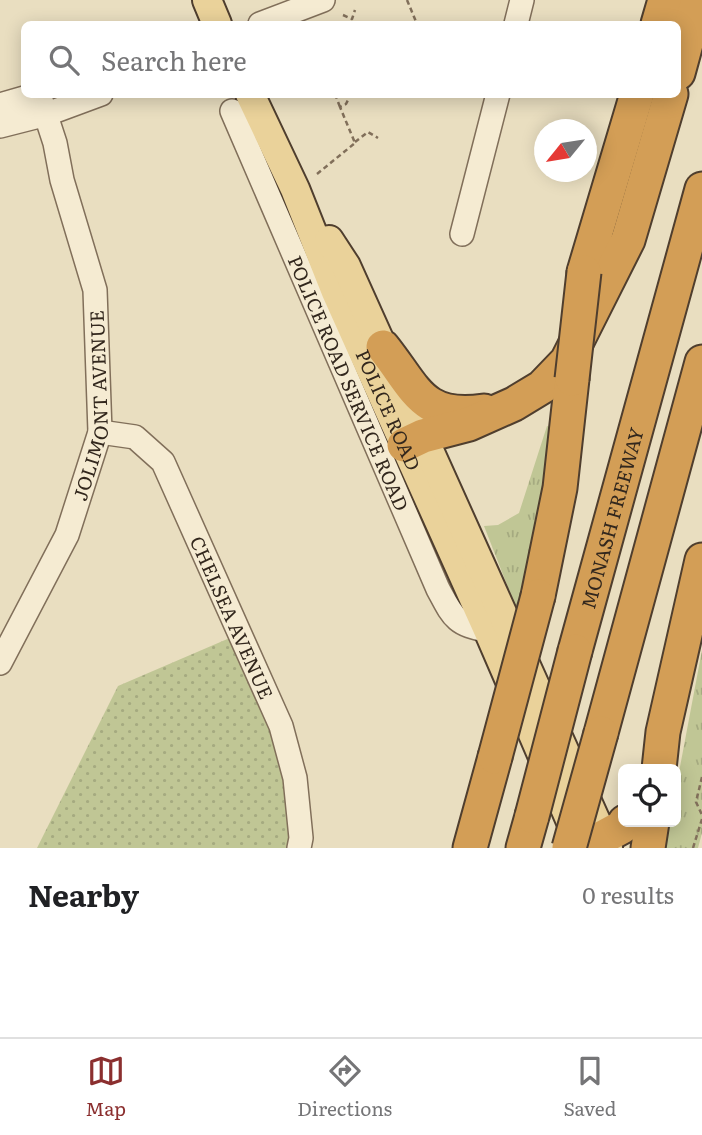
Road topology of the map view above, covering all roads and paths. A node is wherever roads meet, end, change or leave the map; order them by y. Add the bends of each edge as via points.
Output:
1 (323, 0) edge
2 (407, 0) edge
3 (522, 0) edge
4 (665, 0) edge
5 (698, 0) edge
6 (355, 10) dead end
7 (343, 15) dead end
8 (352, 19) joint
9 (268, 21) edge
10 (416, 21) edge
11 (517, 21) edge
12 (659, 21) edge
13 (681, 59) edge
14 (67, 98) edge
15 (337, 98) edge
16 (349, 98) edge
17 (497, 98) edge
18 (636, 98) edge
19 (670, 98) edge
20 (41, 101) edge
21 (241, 103) edge
22 (0, 105) edge
23 (340, 107) junction
24 (0, 126) edge
25 (378, 138) dead end
26 (355, 143) junction
27 (294, 187) junction
28 (702, 189) edge
29 (462, 234) dead end
30 (383, 346) junction
31 (702, 362) edge
32 (514, 404) junction
33 (100, 432) junction
34 (414, 441) junction
35 (702, 560) edge
36 (493, 590) junction
37 (488, 630) junction
38 (0, 663) edge
39 (663, 732) junction
40 (651, 764) edge
41 (660, 764) edge
42 (702, 777) edge
43 (702, 817) edge
44 (651, 827) edge
45 (600, 841) edge
46 (299, 848) edge
47 (470, 848) edge
48 (523, 848) edge
49 (569, 848) edge
50 (648, 848) edge
51 (693, 848) edge

1 - 9 street
2 - 10 path
3 - 11 street
4 - 12 highway
5 - 13 highway
6 - 8 path
7 - 8 path
14 - 20 street
15 - 23 path
16 - 23 path
17 - 29 street
18 - 47 highway, bridge via 584,272 560,488 538,596
19 - 32 highway via 628,240 595,309 567,361 542,387
20 - 22 street
20 - 24 street
20 - 33 street, JOLIMONT AVENUE via 95,290
21 - 27 main road, POLICE ROAD
23 - 26 path
25 - 26 path via 368,132
26 - 27 path
27 - 30 main road, POLICE ROAD via 346,266
27 - 34 main road, POLICE ROAD via 336,292
27 - 37 street, POLICE ROAD SERVICE ROAD via 438,589 454,618
28 - 48 highway, MONASH FREEWAY, bridge
30 - 32 highway via 429,405 452,412 480,412
30 - 34 main road, POLICE ROAD
31 - 49 highway, bridge
32 - 34 highway
33 - 38 street, JOLIMONT AVENUE via 68,536
33 - 46 street, CHELSEA AVENUE via 135,437 163,462 281,726 295,778
34 - 36 main road, POLICE ROAD
34 - 37 main road, POLICE ROAD
35 - 39 highway
36 - 37 street, POLICE ROAD via 496,617
36 - 45 main road, POLICE ROAD
37 - 45 main road, POLICE ROAD
39 - 40 highway
39 - 41 highway
42 - 43 path via 696,802
43 - 51 path
44 - 50 highway

